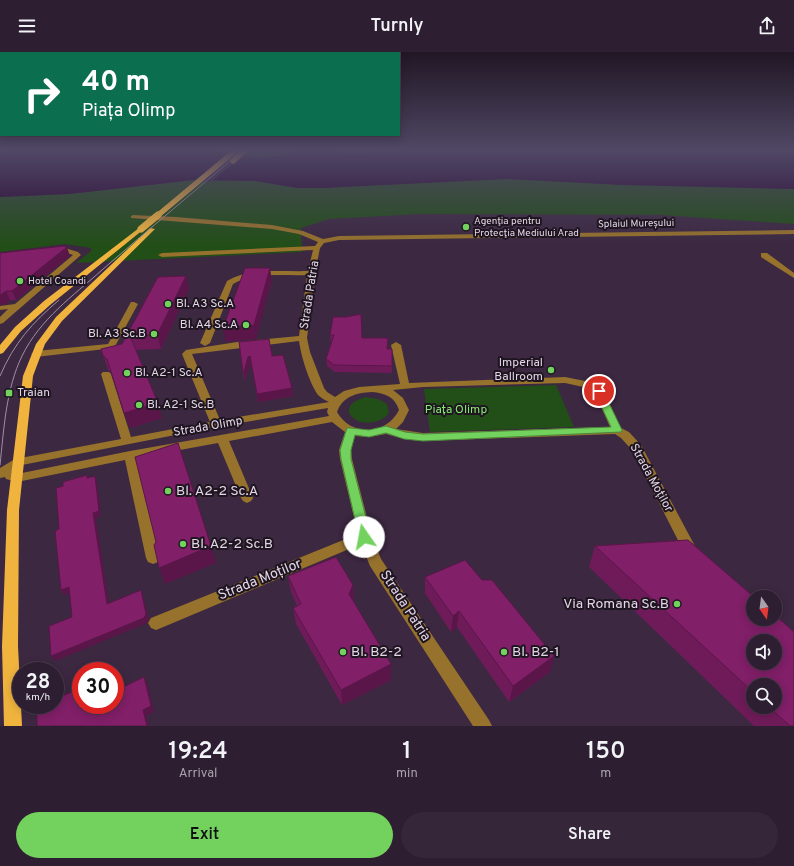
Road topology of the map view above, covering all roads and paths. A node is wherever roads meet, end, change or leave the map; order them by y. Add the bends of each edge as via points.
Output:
1 (200, 181) edge
2 (206, 181) edge
3 (133, 217) dead end
4 (146, 229) junction
5 (794, 232) edge
6 (334, 238) joint
7 (320, 245) junction
8 (45, 252) edge
9 (162, 254) dead end
10 (764, 255) dead end
11 (311, 273) junction
12 (794, 276) edge
13 (134, 304) dead end
14 (17, 306) junction
15 (0, 308) edge
16 (0, 321) edge
17 (303, 338) junction
18 (205, 343) dead end
19 (396, 345) dead end
20 (1, 349) edge
21 (36, 354) junction
22 (106, 374) edge
23 (405, 386) junction
24 (380, 390) junction
25 (335, 403) junction
26 (334, 418) junction
27 (216, 424) junction
28 (386, 430) junction
29 (618, 430) junction
30 (351, 431) junction
31 (222, 438) junction
32 (127, 440) junction
33 (130, 455) junction
34 (19, 462) junction
35 (1, 474) edge
36 (17, 478) junction
37 (247, 498) dead end
38 (364, 537) junction
39 (689, 548) edge
40 (153, 558) edge
41 (156, 624) dead end
42 (482, 725) edge
43 (13, 726) edge

1 - 4 main road, bridge
2 - 4 main road, bridge
3 - 7 street via 285,229 317,237
4 - 20 main road via 46,303
4 - 21 main road via 71,306 50,330
5 - 6 street, Splaiul Mureșului
6 - 7 street, Strada Patria
7 - 9 street, Strada Patria
7 - 11 street, Strada Patria
8 - 14 street via 65,250 77,255
10 - 12 street
11 - 17 street, Strada Patria
11 - 18 street via 249,275 233,280
13 - 21 street via 111,346
14 - 15 street
14 - 16 street
17 - 25 street, Strada Patria via 305,352 319,388
17 - 27 street via 189,352 187,354
19 - 23 street
21 - 34 main road via 26,385
22 - 32 street
23 - 24 street
23 - 29 street, Strada Moților via 565,380 582,383 599,391
24 - 25 street via 355,390
24 - 28 street via 394,395 404,410 399,421
25 - 26 street via 332,412
25 - 27 street, Strada Olimp
26 - 30 street via 343,428
26 - 31 street, Strada Olimp
27 - 32 street, Strada Olimp
28 - 29 street via 423,437
28 - 30 street via 369,433
29 - 39 street, Strada Moților via 637,448
30 - 38 street, Strada Patria via 346,459
31 - 33 street, Strada Olimp
31 - 37 street
32 - 34 street, Strada Olimp
33 - 36 street, Strada Olimp
33 - 40 street
34 - 35 street
34 - 36 main road
35 - 36 street
36 - 43 main road via 13,510 10,631
38 - 41 street, Strada Moților
38 - 42 street, Strada Patria via 375,562

